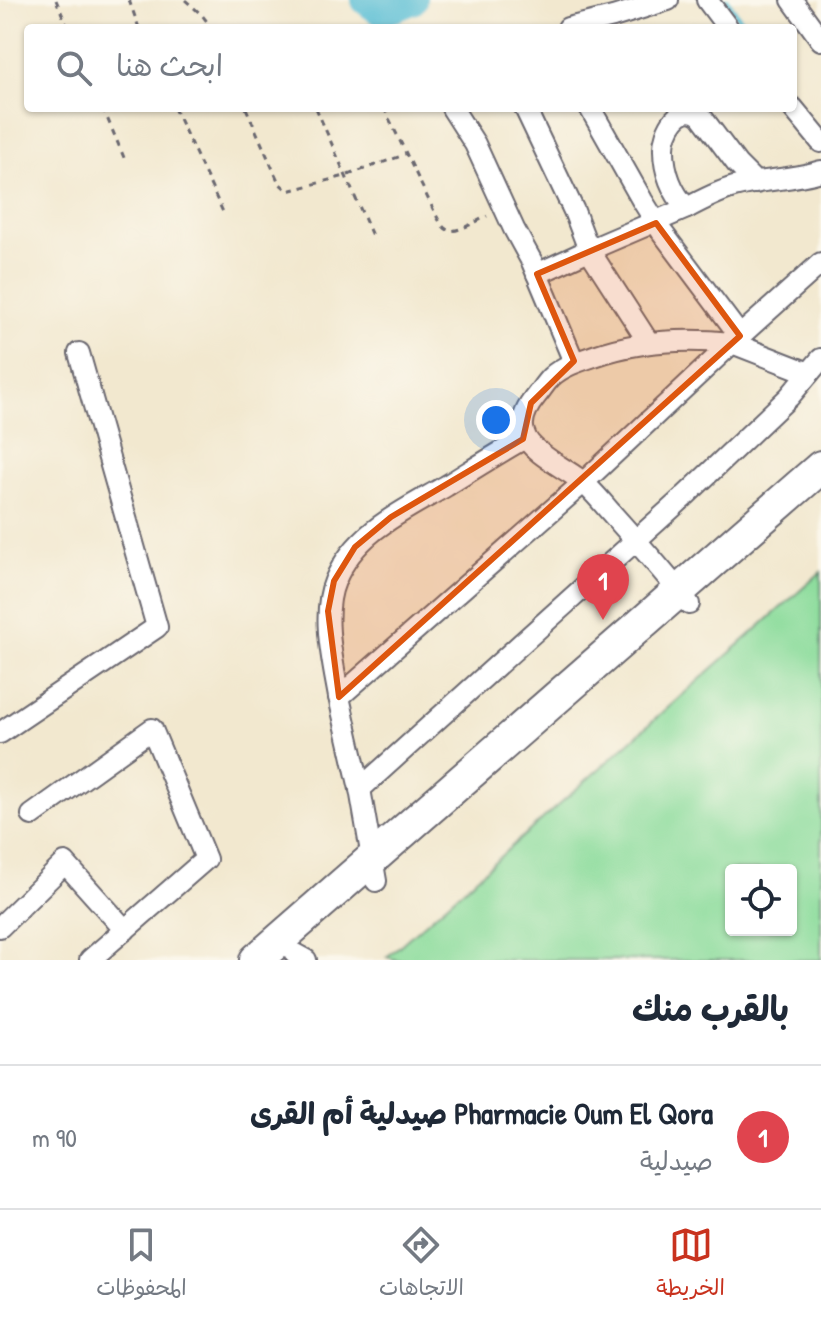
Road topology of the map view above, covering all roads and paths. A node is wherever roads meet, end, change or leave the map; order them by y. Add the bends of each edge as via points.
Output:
1 (56, 0) edge
2 (129, 0) edge
3 (185, 0) edge
4 (668, 0) edge
5 (707, 0) edge
6 (792, 0) edge
7 (66, 24) edge
8 (138, 24) edge
9 (209, 24) edge
10 (584, 24) edge
11 (725, 24) edge
12 (821, 40) edge
13 (105, 112) edge
14 (176, 112) edge
15 (248, 112) edge
16 (318, 112) edge
17 (386, 112) edge
18 (455, 112) edge
19 (527, 112) edge
20 (592, 112) edge
21 (684, 112) edge
22 (696, 112) edge
23 (796, 112) edge
24 (821, 142) edge
25 (407, 154) junction
26 (125, 160) dead end
27 (821, 171) edge
28 (345, 176) junction
29 (756, 183) junction
30 (504, 206) junction
31 (687, 208) junction
32 (223, 212) dead end
33 (656, 223) junction
34 (373, 238) dead end
35 (589, 250) junction
36 (821, 263) edge
37 (537, 274) junction
38 (736, 340) junction
39 (649, 343) junction
40 (79, 353) dead end
41 (574, 362) junction
42 (815, 366) edge
43 (525, 438) junction
44 (821, 467) edge
45 (584, 482) junction
46 (802, 500) edge
47 (636, 540) junction
48 (684, 598) junction
49 (339, 697) junction
50 (0, 733) edge
51 (360, 789) junction
52 (32, 815) dead end
53 (375, 870) junction
54 (327, 912) junction
55 (0, 927) edge
56 (125, 930) junction
57 (296, 958) edge
58 (90, 960) edge
59 (256, 960) edge

1 - 7 path
2 - 8 path
3 - 9 path
4 - 10 street
5 - 11 street
6 - 12 street
13 - 26 path
14 - 32 path
15 - 28 path via 285,190
16 - 28 path
17 - 25 path
18 - 30 street
19 - 35 street
20 - 33 street
21 - 31 street via 670,126 663,150 674,193
22 - 29 street
23 - 24 street
25 - 28 path
25 - 30 path via 448,231
27 - 29 street
28 - 34 path
29 - 31 street via 713,194
30 - 37 street
31 - 33 street
33 - 35 street
33 - 38 street
35 - 37 street
35 - 39 street
36 - 38 street
37 - 41 street
38 - 39 street
38 - 42 street
38 - 45 street
39 - 41 street
40 - 50 street via 157,627
41 - 43 street via 552,377 531,403 523,420
42 - 47 street via 789,397
43 - 45 street
43 - 49 street via 391,517 355,547 334,581 328,611
44 - 46 main road
45 - 47 street
45 - 49 street
46 - 48 main road
47 - 48 street
47 - 51 street
48 - 53 main road
49 - 51 street
51 - 53 street
52 - 56 street via 152,729 206,859
53 - 54 main road
54 - 57 main road
54 - 59 main road
55 - 56 street via 65,863
56 - 58 street

